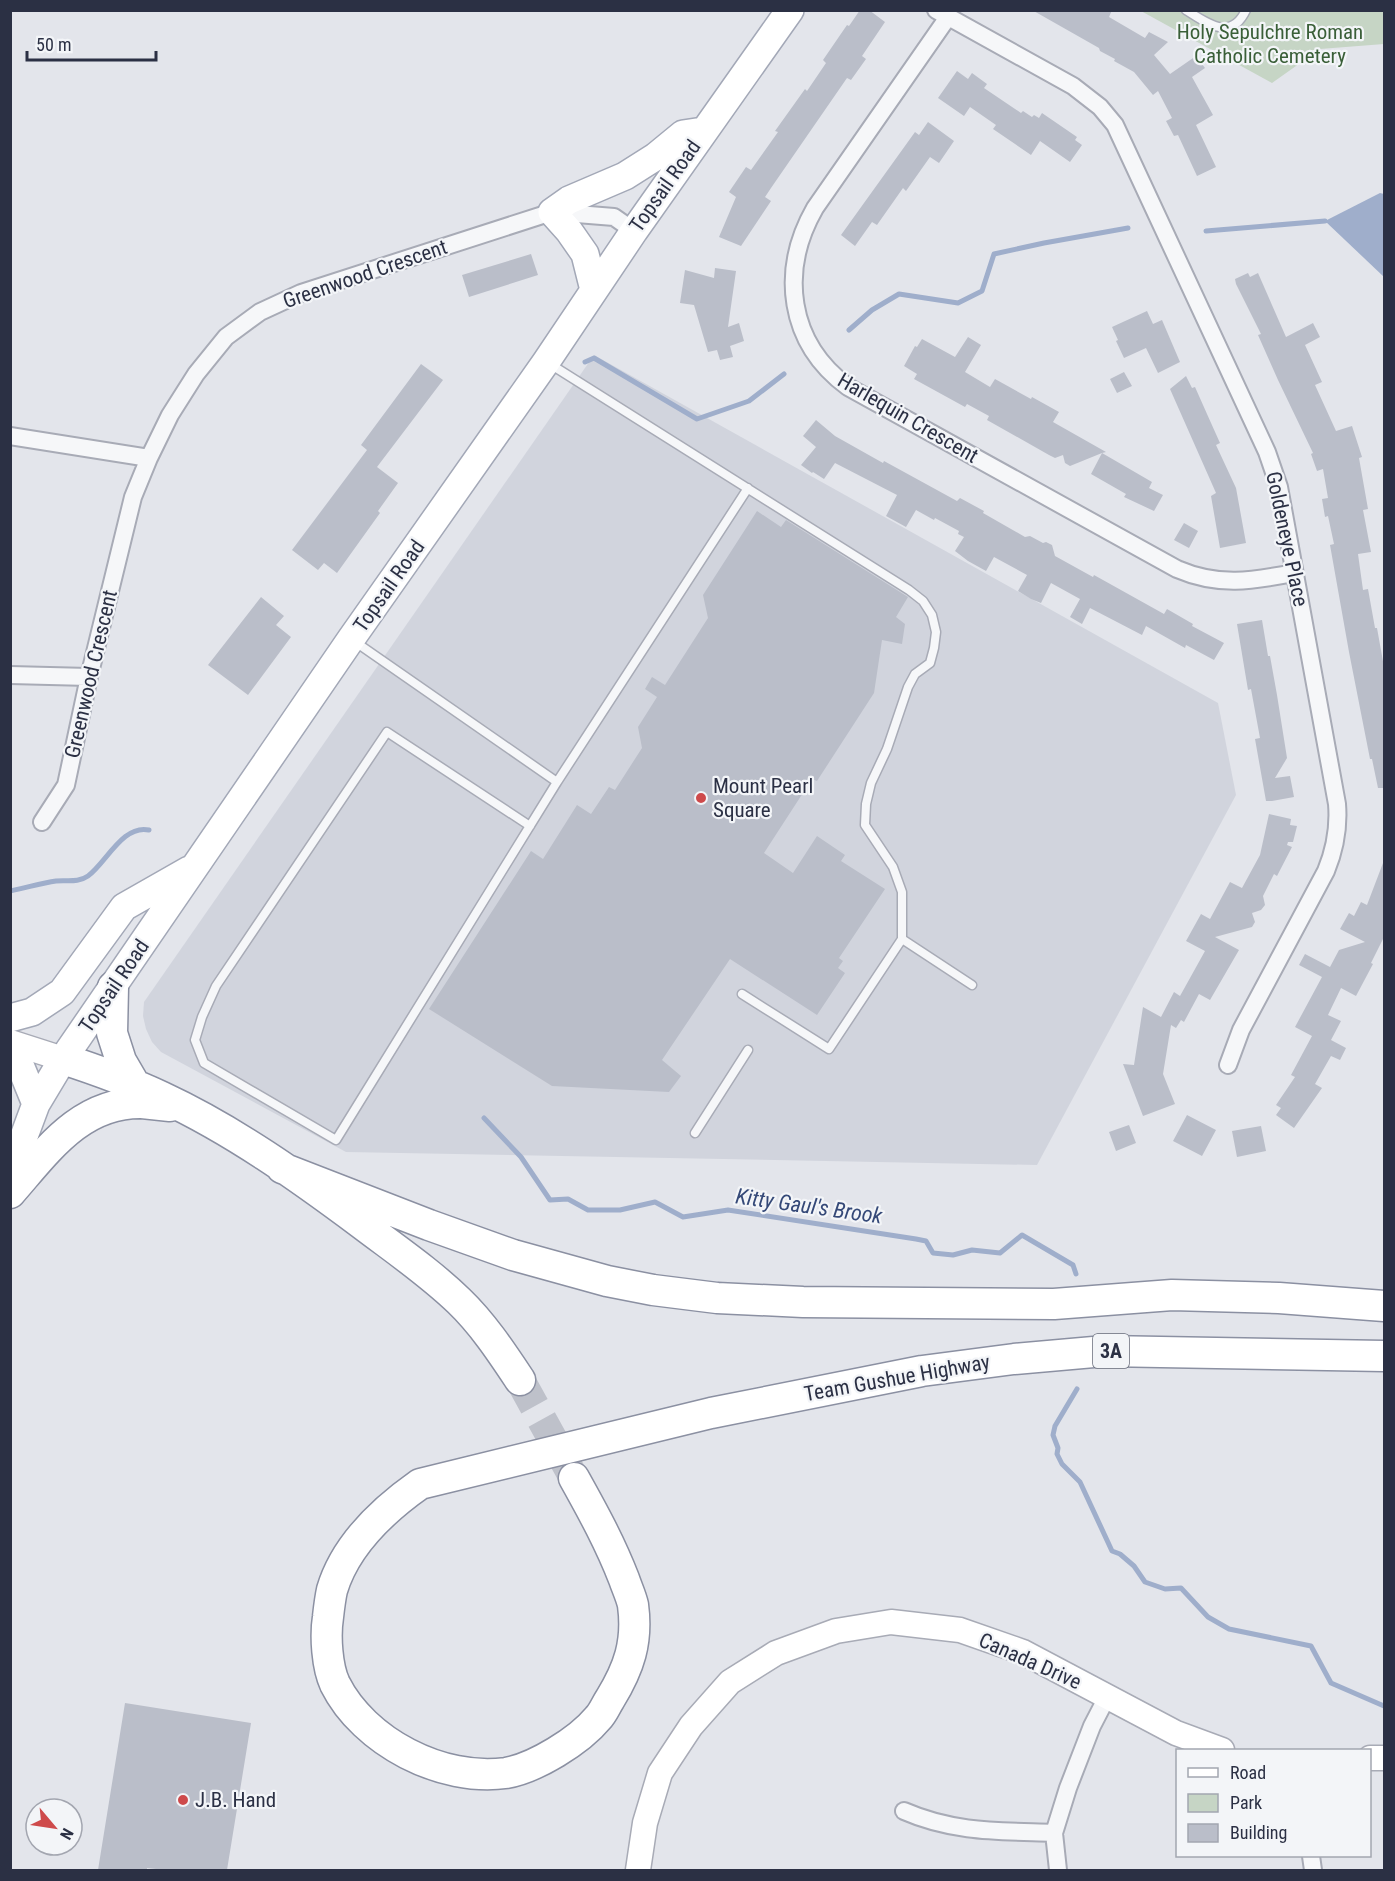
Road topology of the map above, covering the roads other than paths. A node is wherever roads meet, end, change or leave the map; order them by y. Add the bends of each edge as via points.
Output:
1 (790, 10) edge
2 (1186, 10) edge
3 (1246, 10) edge
4 (942, 14) edge
5 (703, 131) junction
6 (552, 212) junction
7 (634, 231) junction
8 (594, 290) junction
9 (546, 362) junction
10 (10, 436) edge
11 (149, 458) junction
12 (748, 488) junction
13 (1294, 573) junction
14 (351, 639) junction
15 (10, 675) edge
16 (89, 677) junction
17 (557, 782) junction
18 (42, 822) dead end
19 (530, 826) junction
20 (196, 867) junction
21 (902, 939) junction
22 (972, 985) dead end
23 (113, 987) junction
24 (742, 994) dead end
25 (10, 1018) edge
26 (10, 1042) edge
27 (748, 1050) dead end
28 (10, 1055) edge
29 (63, 1059) junction
30 (1228, 1065) dead end
31 (135, 1085) junction
32 (36, 1104) junction
33 (182, 1107) junction
34 (695, 1133) dead end
35 (282, 1168) junction
36 (10, 1174) edge
37 (10, 1193) edge
38 (1384, 1306) edge
39 (1384, 1356) edge
40 (520, 1380) tunnel mouth
41 (574, 1478) tunnel mouth
42 (1107, 1697) junction
43 (1219, 1749) edge
44 (904, 1811) dead end
45 (1054, 1833) junction
46 (639, 1870) edge
47 (1058, 1870) edge

1 - 5 main road, Topsail Road
2 - 3 lane via 1210,24 1227,28 1237,24
4 - 13 street, Goldeneye Place via 1073,86 1100,107 1115,126 1267,452 1283,505
4 - 13 street, Harlequin Crescent via 804,230 793,285 797,314 814,352 848,387 1177,569 1202,578 1239,582
5 - 6 main road via 683,135 625,176 569,200
5 - 7 main road, Topsail Road
6 - 7 street, Greenwood Crescent via 614,217
6 - 8 main road via 585,254
6 - 11 street, Greenwood Crescent via 301,293 260,312 226,337 196,374
7 - 8 main road, Topsail Road
8 - 9 main road, Topsail Road
9 - 12 lane
9 - 14 main road, Topsail Road
10 - 11 street
11 - 16 street, Greenwood Crescent via 133,496
12 - 17 lane
12 - 21 lane via 916,594 932,615 936,632 930,663 915,674 908,687 866,804 865,825 893,867 902,892
13 - 30 street, Goldeneye Place via 1337,804 1338,830 1326,871 1241,1030
14 - 17 lane
14 - 20 main road, Topsail Road
15 - 16 street
16 - 18 street, Greenwood Crescent via 66,785
17 - 19 lane
19 - 19 lane via 387,732 216,986 195,1040 204,1063 336,1140
20 - 23 main road, Topsail Road
20 - 25 main road via 124,907 62,992 32,1011
21 - 22 lane
21 - 24 lane via 829,1049
23 - 29 main road, Topsail Road
23 - 31 highway via 112,1033 121,1061
26 - 29 street
27 - 34 lane
28 - 32 main road via 20,1065
29 - 31 highway
29 - 32 main road, Topsail Road
31 - 33 highway
32 - 36 main road, Topsail Road
33 - 35 highway
33 - 37 highway via 141,1103 112,1107 79,1121 58,1138
35 - 38 highway via 513,1255 653,1290 803,1302 1054,1304 1172,1295
35 - 40 highway via 419,1267 460,1302
39 - 41 highway, Team Gushue Highway / 3A via 1105,1351 1003,1360 922,1371 711,1413 420,1484 386,1511 345,1560 332,1590 327,1622 327,1651 334,1682 359,1718 384,1740 432,1765 456,1772 507,1773 538,1763 598,1719 622,1679 635,1639 633,1603 612,1547
42 - 43 street, Canada Drive via 1176,1733
42 - 45 street via 1092,1726
42 - 46 street, Canada Drive via 1023,1652 960,1630 891,1622 836,1631 776,1653 730,1682 691,1726 660,1773 645,1823
44 - 45 street via 964,1829
45 - 47 street

